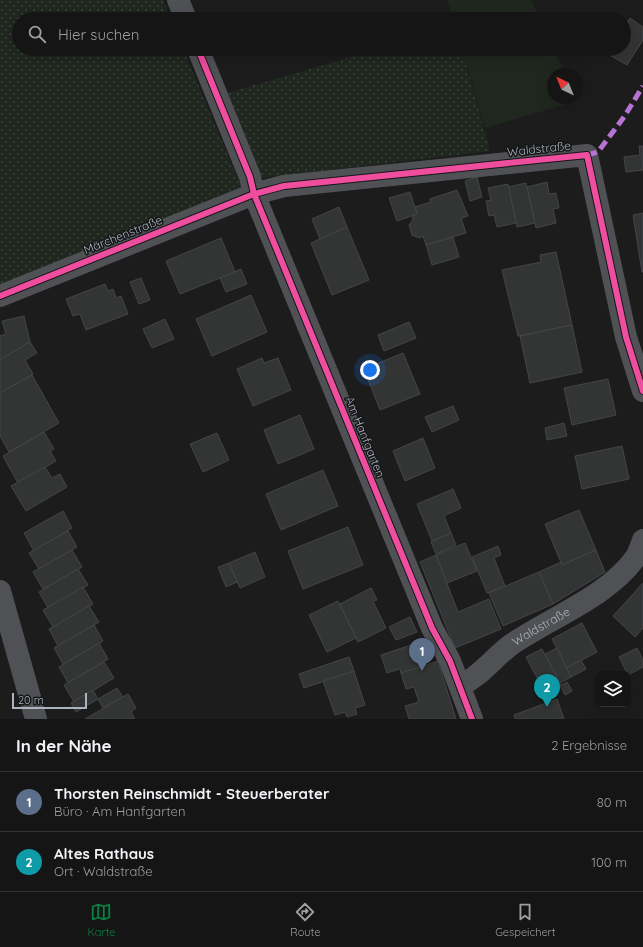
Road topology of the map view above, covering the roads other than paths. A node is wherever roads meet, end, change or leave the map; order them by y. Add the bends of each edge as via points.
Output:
1 (178, 0) edge
2 (183, 12) edge
3 (201, 56) edge
4 (254, 194) junction
5 (0, 296) edge
6 (643, 391) edge
7 (643, 540) edge
8 (0, 591) edge
9 (460, 686) junction
10 (36, 719) edge
11 (472, 719) edge

1 - 2 street
3 - 4 street, Am Hanfgarten via 250,177
4 - 5 street, Märchenstraße
4 - 6 street, Waldstraße via 284,186 587,155 626,337
4 - 9 street, Am Hanfgarten via 432,628
7 - 9 street, Waldstraße via 636,557 617,578 512,645 471,680
8 - 10 street
9 - 11 street

